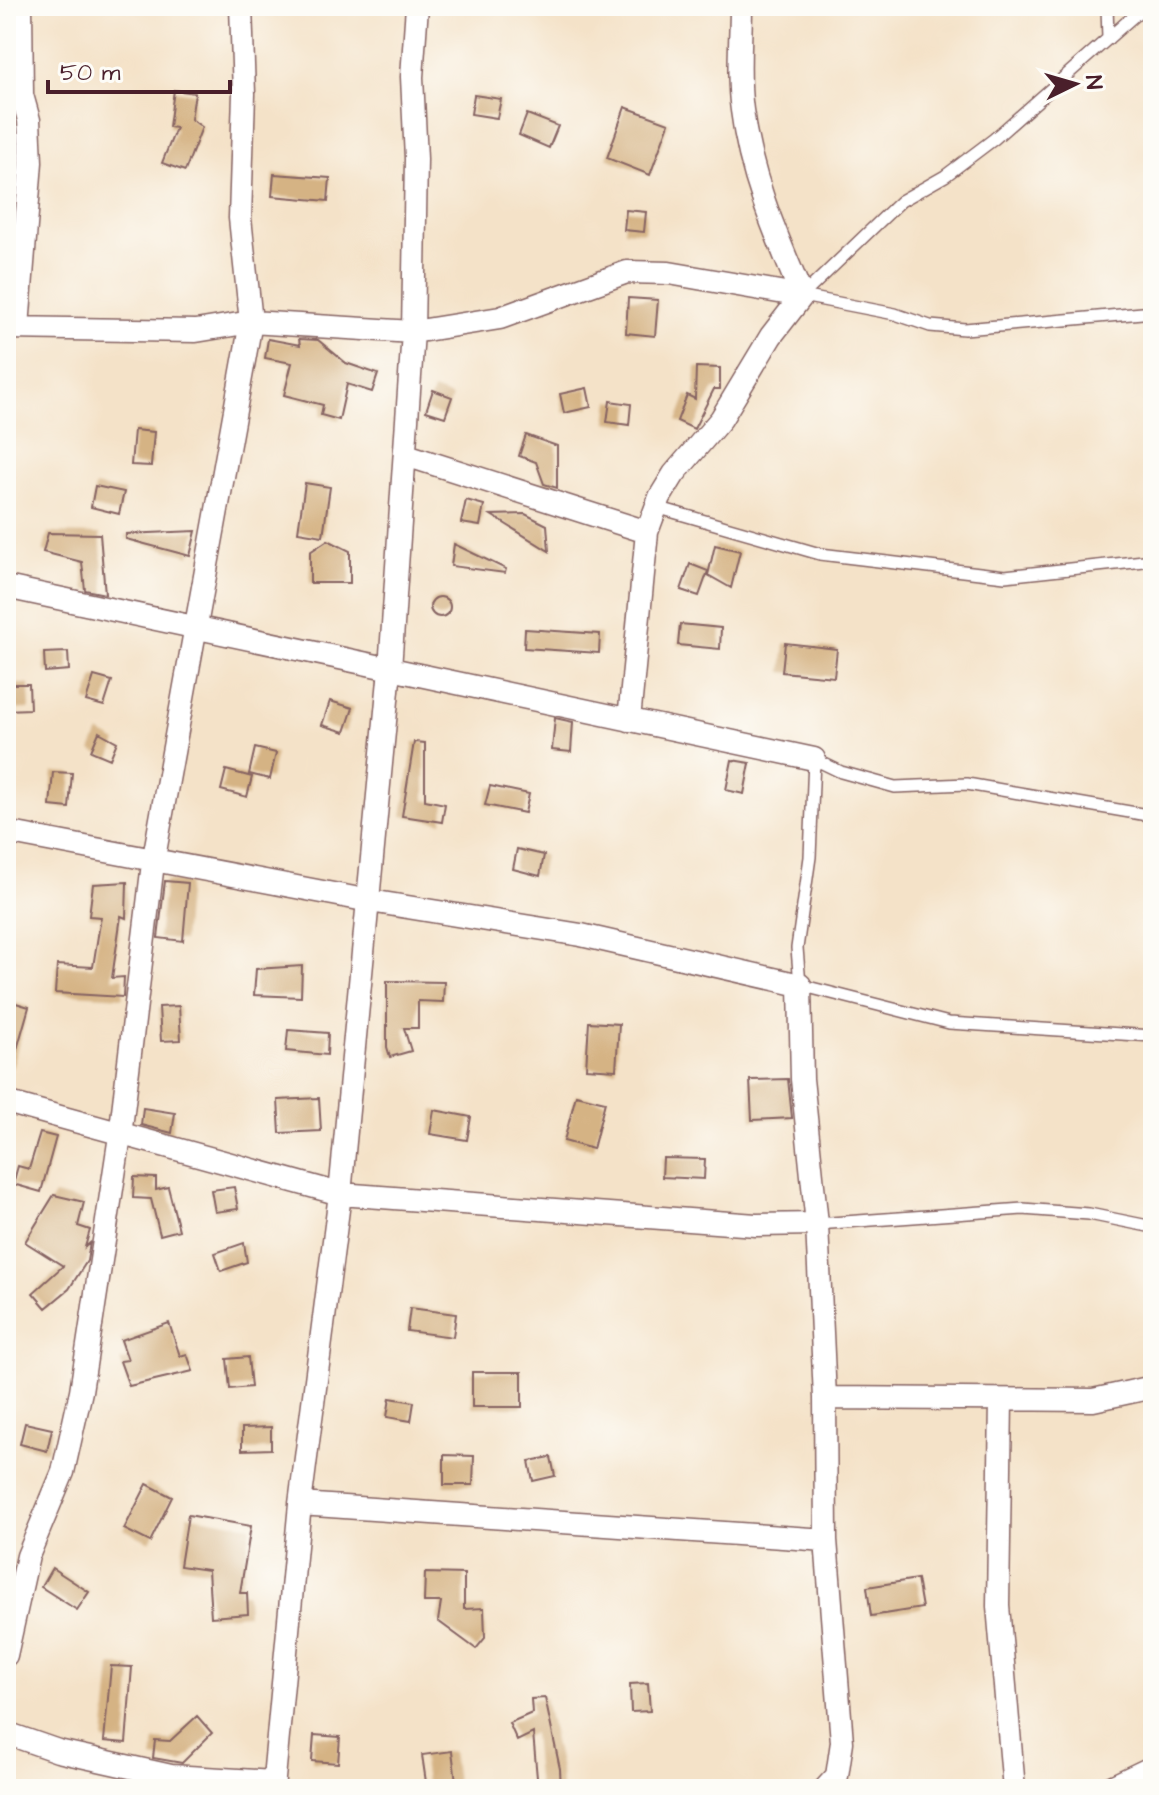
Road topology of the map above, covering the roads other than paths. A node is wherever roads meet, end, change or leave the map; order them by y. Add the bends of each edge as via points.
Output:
1 (21, 6) edge
2 (241, 6) edge
3 (417, 6) edge
4 (741, 6) edge
5 (1107, 6) edge
6 (1145, 6) edge
7 (1108, 39) junction
8 (802, 296) junction
9 (1153, 312) edge
10 (251, 322) junction
11 (12, 328) edge
12 (413, 332) junction
13 (406, 455) junction
14 (656, 507) junction
15 (647, 532) junction
16 (1153, 560) edge
17 (6, 587) edge
18 (195, 629) junction
19 (390, 669) junction
20 (629, 720) junction
21 (814, 759) junction
22 (1153, 816) edge
23 (6, 832) edge
24 (154, 860) junction
25 (370, 901) junction
26 (800, 985) junction
27 (1153, 1036) edge
28 (6, 1102) edge
29 (120, 1136) junction
30 (340, 1194) junction
31 (817, 1224) junction
32 (1153, 1227) edge
33 (1153, 1387) edge
34 (825, 1398) junction
35 (1001, 1400) junction
36 (300, 1504) junction
37 (826, 1540) junction
38 (6, 1655) edge
39 (6, 1733) edge
40 (1153, 1767) edge
41 (274, 1786) edge
42 (825, 1789) edge
43 (1014, 1789) edge
44 (1107, 1789) edge

1 - 11 street via 22,95 31,162
2 - 10 street via 240,218
3 - 12 street via 412,77
4 - 8 street via 741,108 747,138 764,207
5 - 7 lane
6 - 7 lane
7 - 8 lane via 994,139 901,201
8 - 9 lane via 930,326 965,329
8 - 12 street via 669,273 627,272 500,318
8 - 14 street
10 - 11 street via 196,331
10 - 12 street
10 - 18 street
12 - 13 street
13 - 15 street
13 - 19 street
14 - 15 street
14 - 16 lane via 820,554 1005,576
15 - 20 street
17 - 18 street
18 - 19 street
18 - 24 street
19 - 20 street
19 - 25 street
20 - 21 street
21 - 22 lane via 895,787 967,784
21 - 26 lane via 810,857 797,948
23 - 24 street
24 - 25 street
24 - 29 street
25 - 26 street via 581,935
25 - 30 street
26 - 27 lane via 949,1023
26 - 31 street via 802,1079
28 - 29 street
29 - 30 street
29 - 38 street via 81,1391 66,1459 28,1556
30 - 31 street via 756,1225
30 - 36 street
31 - 32 lane via 1023,1209 1089,1214
31 - 34 street
33 - 35 street via 1093,1400
34 - 35 street
34 - 37 street
35 - 43 street via 998,1606
36 - 37 street
36 - 41 street
37 - 42 street via 842,1742 837,1776
39 - 41 street via 58,1751 171,1776
40 - 44 street

